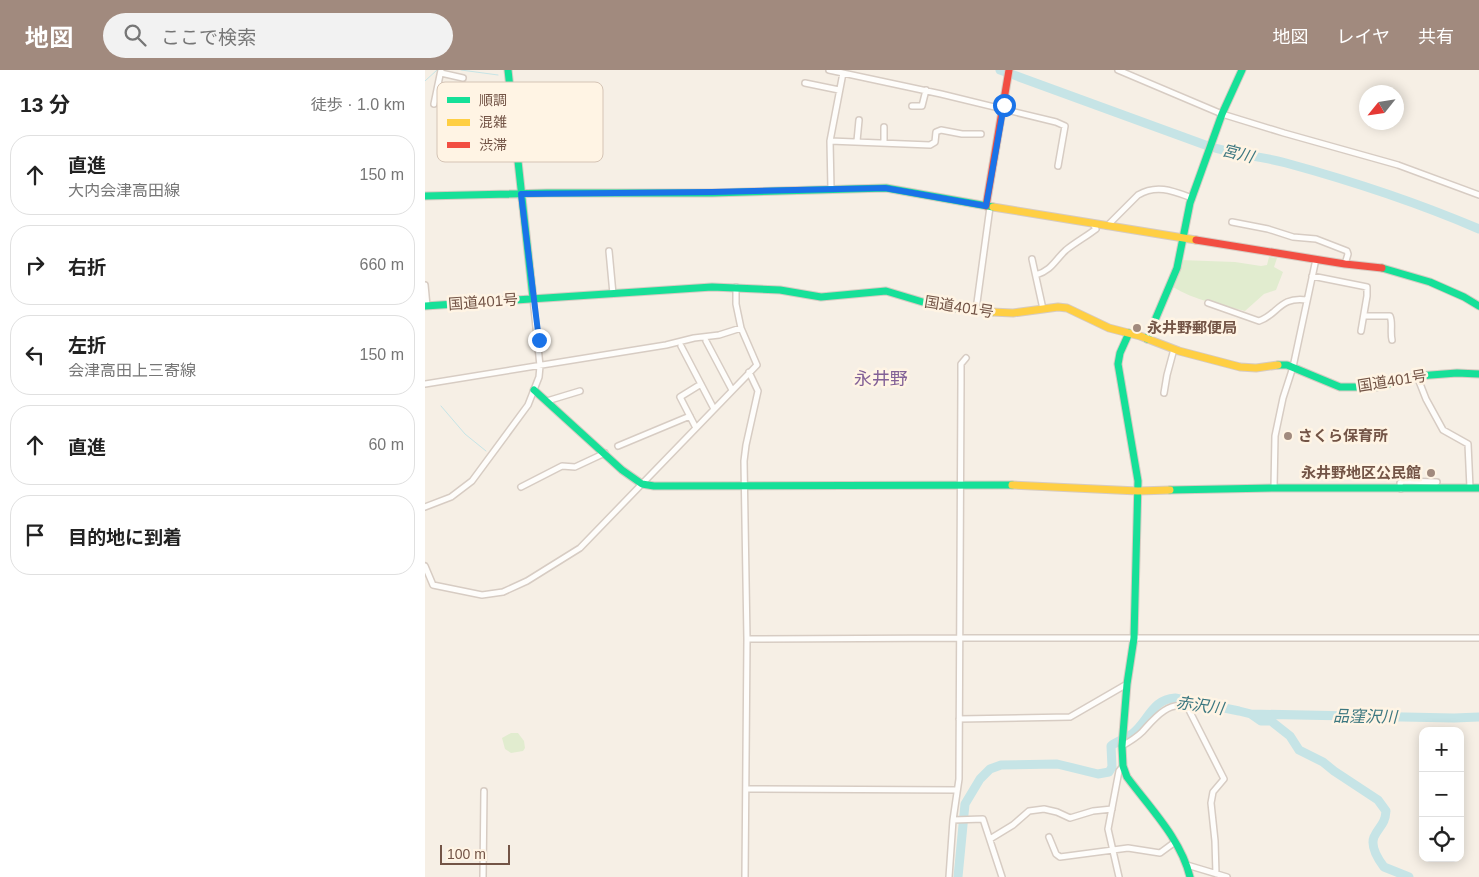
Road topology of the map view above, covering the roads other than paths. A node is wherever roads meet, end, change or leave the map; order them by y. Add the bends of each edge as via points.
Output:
1 (829, 70) edge
2 (1009, 70) edge
3 (1118, 70) edge
4 (1242, 70) edge
5 (441, 71) edge
6 (843, 73) junction
7 (463, 78) dead end
8 (805, 83) dead end
9 (839, 90) junction
10 (926, 90) junction
11 (437, 93) edge
12 (435, 104) dead end
13 (912, 106) dead end
14 (1003, 107) junction
15 (1222, 114) junction
16 (859, 120) dead end
17 (884, 127) dead end
18 (981, 134) dead end
19 (830, 141) junction
20 (857, 142) junction
21 (884, 143) junction
22 (518, 162) edge
23 (1058, 166) dead end
24 (831, 189) junction
25 (521, 194) junction
26 (1479, 195) edge
27 (425, 196) edge
28 (1192, 198) junction
29 (988, 207) junction
30 (1232, 222) dead end
31 (1093, 224) junction
32 (1107, 226) junction
33 (1182, 238) junction
34 (609, 251) dead end
35 (1032, 259) dead end
36 (1316, 259) junction
37 (1345, 264) junction
38 (1036, 275) junction
39 (1312, 276) junction
40 (425, 285) edge
41 (736, 287) junction
42 (613, 294) junction
43 (533, 298) junction
44 (1307, 300) junction
45 (1208, 303) dead end
46 (426, 306) edge
47 (1479, 306) edge
48 (1043, 309) junction
49 (976, 310) junction
50 (1364, 316) junction
51 (741, 328) junction
52 (1361, 331) dead end
53 (1129, 333) junction
54 (1147, 339) junction
55 (1392, 340) dead end
56 (706, 341) dead end
57 (681, 346) dead end
58 (1174, 349) junction
59 (966, 358) dead end
60 (540, 366) junction
61 (1293, 367) junction
62 (749, 372) junction
63 (1479, 374) edge
64 (1417, 376) junction
65 (425, 384) edge
66 (701, 384) junction
67 (533, 390) junction
68 (732, 390) junction
69 (580, 391) dead end
70 (1164, 393) dead end
71 (547, 401) junction
72 (714, 409) junction
73 (689, 416) junction
74 (696, 428) junction
75 (618, 446) dead end
76 (605, 453) junction
77 (1437, 482) dead end
78 (641, 484) junction
79 (960, 486) junction
80 (521, 487) dead end
81 (745, 487) junction
82 (1274, 488) junction
83 (1470, 488) junction
84 (1479, 488) edge
85 (1401, 489) junction
86 (1138, 491) junction
87 (425, 507) edge
88 (425, 566) edge
89 (961, 638) junction
90 (1134, 638) junction
91 (1479, 638) edge
92 (747, 639) junction
93 (1127, 684) junction
94 (959, 719) junction
95 (1122, 746) junction
96 (1123, 766) junction
97 (745, 789) junction
98 (957, 790) junction
99 (484, 791) dead end
100 (1112, 809) junction
101 (953, 820) junction
102 (1049, 837) dead end
103 (990, 839) junction
104 (1175, 842) junction
105 (1113, 849) junction
106 (1187, 865) junction
107 (1216, 874) junction
108 (483, 877) edge
109 (745, 877) edge
110 (949, 877) edge
111 (1002, 877) edge
112 (1119, 877) edge
113 (1190, 877) edge
114 (1227, 877) edge

1 - 6 street
2 - 14 main road
3 - 15 street
4 - 15 main road
5 - 7 street
6 - 9 street
6 - 10 street
8 - 9 street
9 - 19 street
10 - 13 street via 922,106
10 - 14 street
11 - 12 street
14 - 23 street via 1065,126
14 - 29 main road
15 - 26 street via 1398,165
15 - 28 main road
16 - 20 street
17 - 21 street
18 - 21 street via 941,130 936,132 935,142 930,145
19 - 20 street
19 - 24 street
20 - 21 street
22 - 25 main road
24 - 25 main road
24 - 29 main road via 885,188
25 - 27 main road
25 - 43 main road
28 - 32 street via 1164,188 1150,190 1139,194
28 - 33 main road
29 - 31 main road
29 - 49 street
30 - 37 street via 1327,243 1347,251
31 - 32 main road
31 - 38 street via 1096,229 1064,252 1050,269
32 - 33 main road
33 - 36 main road
33 - 54 main road via 1177,268
34 - 42 street
35 - 38 street
36 - 37 main road
36 - 39 street
37 - 47 main road via 1399,271
38 - 48 street
39 - 44 street
39 - 50 street via 1366,286
40 - 46 street
41 - 42 main road, 国道401号
41 - 49 main road, 国道401号 via 788,290 821,297 887,291 935,306
41 - 51 street
42 - 43 main road, 国道401号
43 - 46 main road, 国道401号
43 - 60 street
44 - 45 street via 1284,302 1259,321
44 - 61 street
48 - 49 main road, 国道401号 via 1013,313
48 - 53 main road, 国道401号 via 1067,308 1109,328
50 - 52 street
50 - 55 street via 1391,316
51 - 60 street via 678,343
51 - 62 street via 757,364
53 - 54 main road, 国道401号
53 - 86 main road via 1118,364
54 - 58 main road, 国道401号
56 - 68 street
57 - 66 street
58 - 61 main road, 国道401号 via 1240,367 1283,364
58 - 70 street
59 - 79 street via 961,364
60 - 65 street
60 - 67 street
61 - 64 main road, 国道401号 via 1347,388 1377,387
61 - 82 street via 1274,441
62 - 68 street
62 - 81 street via 758,391 746,446
63 - 64 main road, 国道401号
64 - 83 street via 1443,430 1468,444
66 - 72 street
66 - 73 street via 680,397
67 - 71 main road
67 - 87 street via 528,405 472,481 451,497
68 - 72 street
69 - 71 street
71 - 76 main road
72 - 74 street
73 - 74 street
73 - 75 street
74 - 78 street
76 - 78 main road
76 - 80 street via 575,467 561,466
77 - 85 street via 1403,481
78 - 81 main road
78 - 88 street via 580,548 503,592 481,595 433,585
79 - 81 main road
79 - 86 main road via 1036,485
79 - 89 street
81 - 92 street
82 - 85 main road
82 - 86 main road
83 - 84 main road
83 - 85 main road
86 - 90 main road
89 - 90 street
89 - 92 street
89 - 94 street
90 - 91 street
90 - 93 main road
92 - 97 street
93 - 94 street via 1070,717
93 - 95 main road
94 - 98 street
95 - 96 main road
95 - 107 street via 1172,707 1182,705 1188,708 1224,779 1213,792 1211,803
96 - 100 street via 1119,771
96 - 104 main road via 1130,781
97 - 98 street
97 - 109 street
98 - 101 street
99 - 108 street
100 - 103 street via 1070,818 1044,809 1029,810
100 - 105 street via 1108,829
101 - 103 street via 983,820
101 - 110 street
102 - 105 street via 1060,857
103 - 111 street
104 - 105 street via 1160,853
104 - 106 main road
105 - 112 street
106 - 107 street
106 - 113 main road
107 - 114 street

